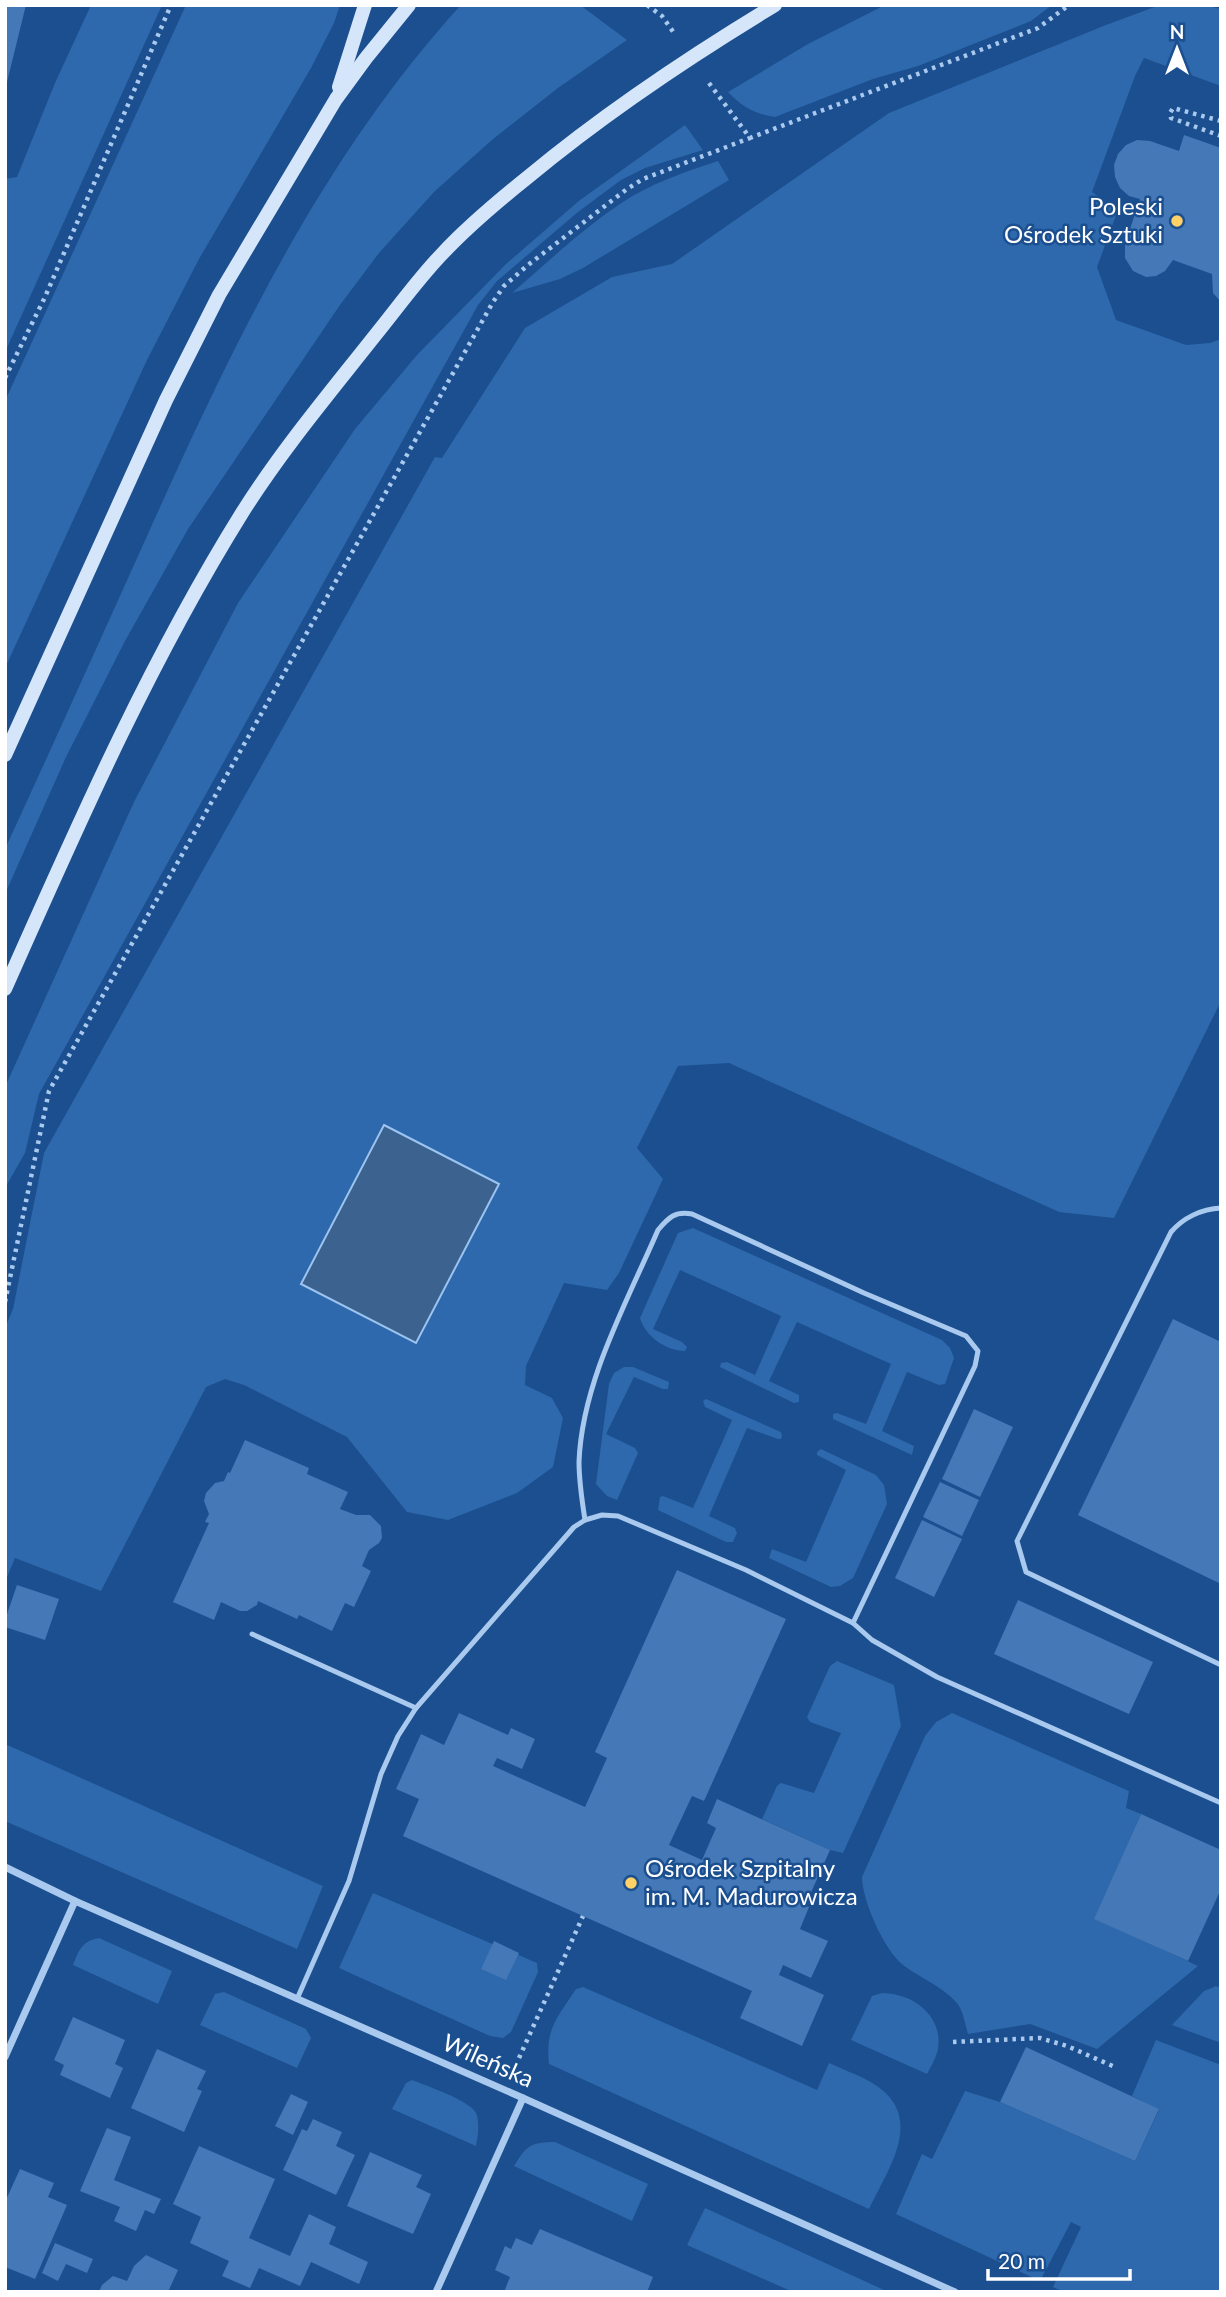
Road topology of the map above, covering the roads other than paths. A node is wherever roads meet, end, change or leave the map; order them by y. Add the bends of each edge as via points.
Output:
1 (365, 5) edge
2 (410, 5) edge
3 (775, 5) edge
4 (336, 99) junction
5 (5, 755) edge
6 (5, 989) edge
7 (1221, 1208) edge
8 (585, 1520) junction
9 (853, 1623) junction
10 (252, 1634) dead end
11 (1221, 1665) edge
12 (416, 1708) junction
13 (1221, 1803) edge
14 (5, 1867) edge
15 (75, 1901) junction
16 (297, 1999) junction
17 (5, 2057) edge
18 (523, 2098) junction
19 (436, 2292) edge
20 (955, 2292) edge

1 - 4 main road
2 - 4 main road
3 - 6 main road via 611,111 497,202 442,253 334,387 242,514 165,646
4 - 5 main road via 219,295 166,400
7 - 11 lane via 1181,1220 1171,1232 1017,1541 1026,1572
8 - 9 lane via 618,1516 746,1570
8 - 9 lane via 579,1459 595,1377 658,1230 671,1215 692,1214 966,1336 978,1351 975,1366
8 - 12 lane via 574,1527
9 - 13 lane via 872,1640 937,1677
10 - 12 lane
12 - 16 lane via 381,1774 349,1881
14 - 15 street, Wileńska
15 - 16 street, Wileńska
15 - 17 street
16 - 18 street, Wileńska
18 - 19 street
18 - 20 street, Wileńska

